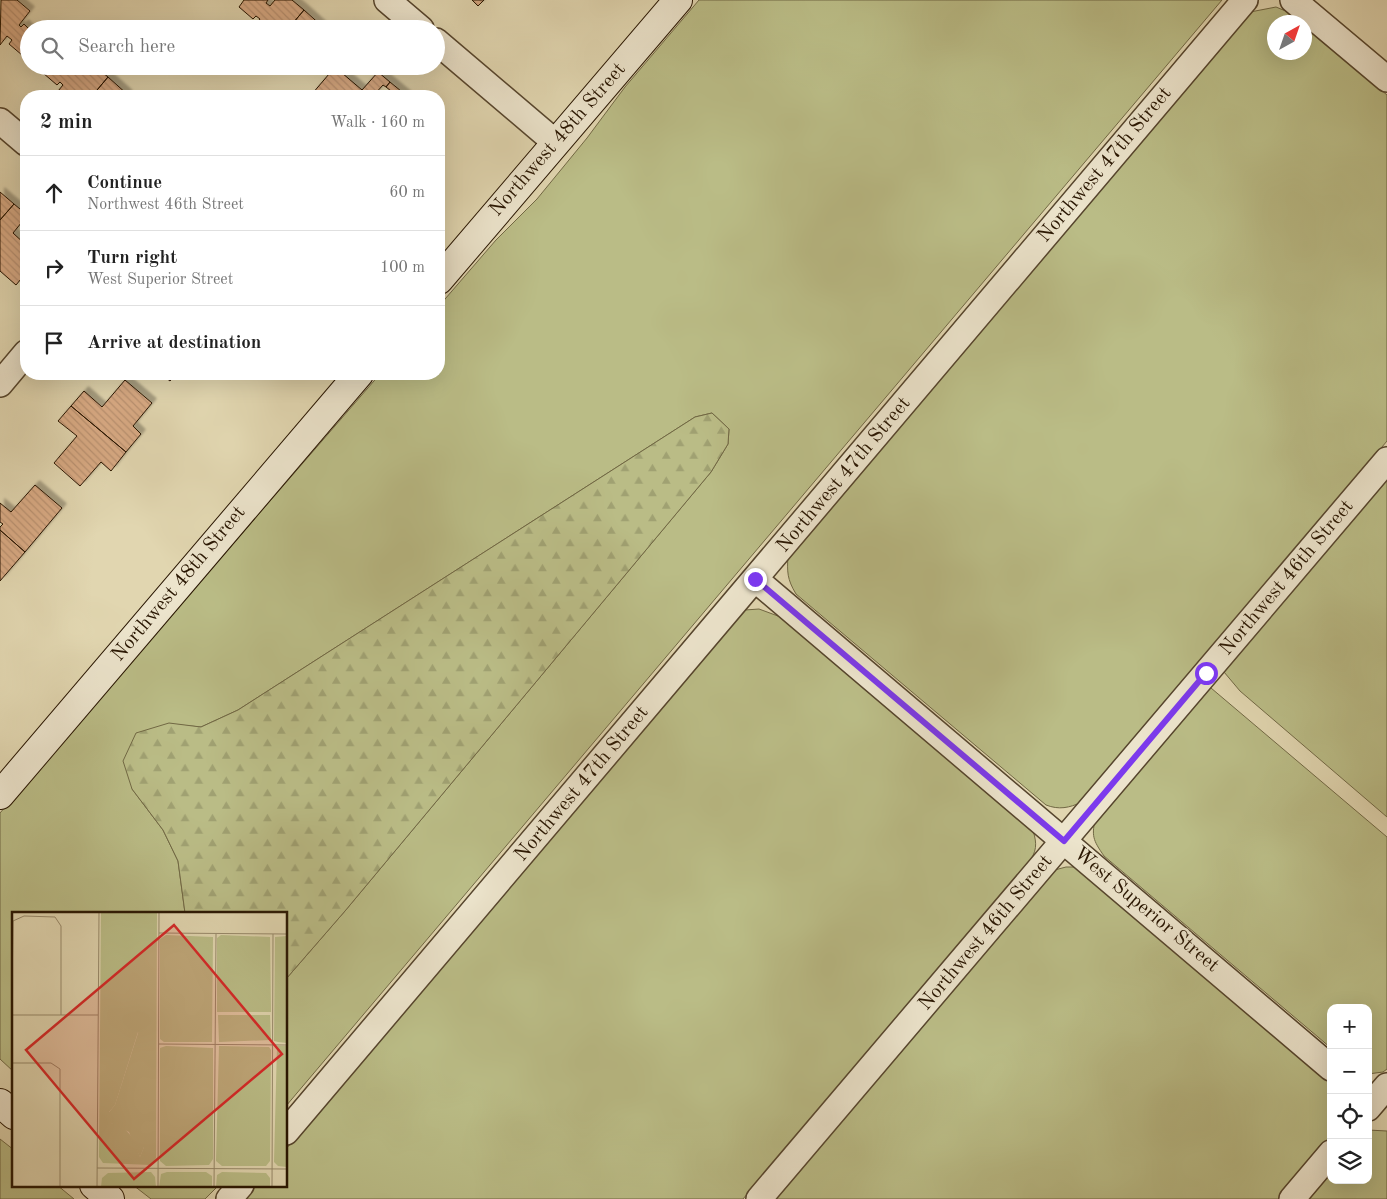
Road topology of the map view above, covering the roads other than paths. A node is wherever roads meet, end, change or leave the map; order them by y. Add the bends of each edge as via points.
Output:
1 (387, 0) edge
2 (678, 0) edge
3 (1245, 0) edge
4 (1293, 0) edge
5 (410, 20) edge
6 (445, 50) edge
7 (1387, 79) edge
8 (0, 121) edge
9 (20, 138) edge
10 (556, 143) junction
11 (445, 273) edge
12 (20, 360) edge
13 (354, 380) edge
14 (0, 384) edge
15 (1387, 460) edge
16 (755, 579) junction
17 (0, 795) edge
18 (1064, 841) junction
19 (1327, 1065) edge
20 (0, 1103) edge
21 (12, 1113) edge
22 (288, 1130) edge
23 (1327, 1158) edge
24 (95, 1186) edge
25 (240, 1186) edge
26 (110, 1199) edge
27 (229, 1199) edge
28 (759, 1199) edge
29 (1292, 1199) edge

1 - 5 street
2 - 10 main road, Northwest 48th Street
3 - 16 street, Northwest 47th Street
4 - 7 street
6 - 10 street
8 - 9 street
10 - 11 main road, Northwest 48th Street
12 - 14 street
13 - 17 main road, Northwest 48th Street
15 - 18 street, Northwest 46th Street
16 - 18 street, West Superior Street
16 - 22 street, Northwest 47th Street
18 - 19 street, West Superior Street
18 - 28 street, Northwest 46th Street
20 - 21 main road
23 - 29 street
24 - 26 main road
25 - 27 street

